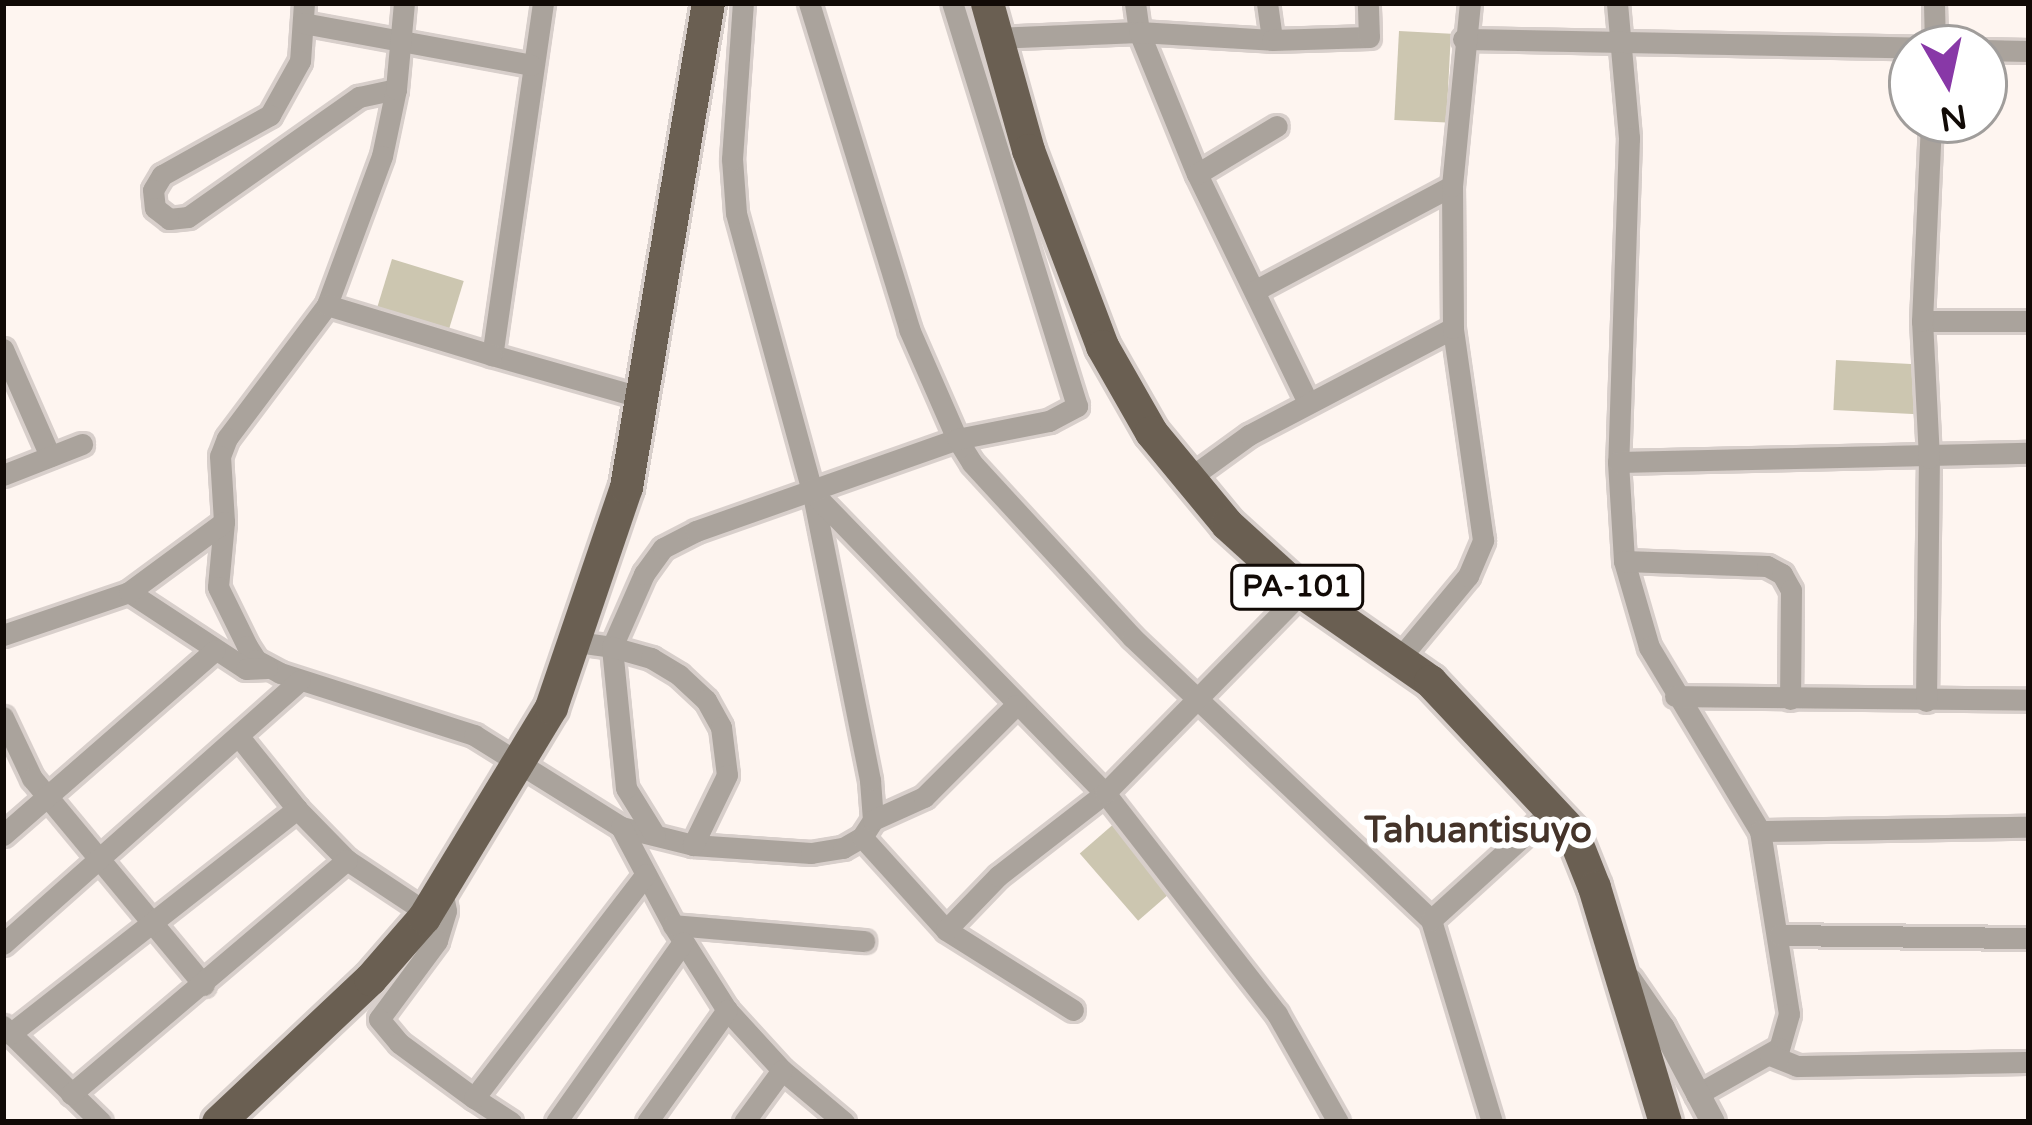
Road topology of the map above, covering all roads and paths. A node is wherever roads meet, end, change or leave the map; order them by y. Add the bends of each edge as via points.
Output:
1 (404, 3) edge
2 (543, 3) edge
3 (708, 3) edge
4 (743, 3) edge
5 (809, 3) edge
6 (952, 3) edge
7 (987, 3) edge
8 (1135, 3) edge
9 (1267, 3) edge
10 (1368, 3) edge
11 (1470, 3) edge
12 (1617, 3) edge
13 (304, 13) edge
14 (1138, 32) junction
15 (398, 37) junction
16 (994, 38) junction
17 (1463, 39) junction
18 (1618, 39) junction
19 (1272, 40) junction
20 (1888, 47) edge
21 (531, 65) junction
22 (396, 88) junction
23 (1277, 126) dead end
24 (1930, 144) edge
25 (1197, 174) junction
26 (1452, 186) junction
27 (1256, 290) junction
28 (327, 305) junction
29 (1922, 321) junction
30 (2029, 321) edge
31 (1454, 328) junction
32 (3, 349) edge
33 (492, 355) junction
34 (643, 398) junction
35 (1308, 404) junction
36 (957, 439) junction
37 (82, 444) dead end
38 (2029, 454) edge
39 (50, 456) junction
40 (1928, 458) junction
41 (1618, 462) junction
42 (3, 476) edge
43 (1191, 477) junction
44 (812, 491) junction
45 (224, 522) junction
46 (1624, 561) junction
47 (129, 592) junction
48 (1302, 592) junction
49 (3, 634) edge
50 (578, 642) junction
51 (612, 647) junction
52 (214, 650) junction
53 (1399, 659) junction
54 (267, 668) junction
55 (300, 680) junction
56 (1675, 696) junction
57 (1790, 699) junction
58 (1200, 700) junction
59 (1926, 700) junction
60 (2029, 700) edge
61 (1016, 705) junction
62 (4, 727) edge
63 (239, 738) junction
64 (516, 764) junction
65 (1105, 793) junction
66 (47, 794) junction
67 (1554, 808) junction
68 (297, 809) junction
69 (621, 827) junction
70 (2029, 827) edge
71 (868, 829) junction
72 (1760, 831) junction
73 (3, 835) edge
74 (655, 836) junction
75 (693, 845) junction
76 (101, 860) junction
77 (347, 860) junction
78 (646, 874) junction
79 (434, 901) junction
80 (1431, 920) junction
81 (154, 925) junction
82 (946, 930) junction
83 (678, 934) junction
84 (1779, 934) junction
85 (2029, 938) edge
86 (864, 941) dead end
87 (3, 944) edge
88 (1618, 964) junction
89 (204, 985) junction
90 (727, 1010) junction
91 (1073, 1010) dead end
92 (7, 1030) edge
93 (1770, 1055) junction
94 (2029, 1062) edge
95 (782, 1070) junction
96 (71, 1094) junction
97 (1696, 1095) junction
98 (474, 1097) junction
99 (505, 1120) edge
100 (100, 1122) edge
101 (218, 1122) edge
102 (556, 1122) edge
103 (646, 1122) edge
104 (744, 1122) edge
105 (844, 1122) edge
106 (1338, 1122) edge
107 (1492, 1122) edge
108 (1665, 1122) edge
109 (1713, 1122) edge

1 - 15 street
2 - 21 street
3 - 34 main road
4 - 44 street via 736,213
5 - 36 street via 909,329
6 - 36 street via 1077,406 1049,421
7 - 16 main road, PA-101
8 - 14 street
9 - 19 street
10 - 19 street via 1369,37
11 - 17 street
12 - 18 street
13 - 15 street
13 - 22 street via 300,62 270,116 162,175 155,208 169,219 203,210 359,97
14 - 16 street
14 - 19 street
14 - 25 street
15 - 21 street
15 - 22 street
16 - 43 main road, PA-101 via 1102,346 1151,432
17 - 18 street
17 - 26 street
18 - 20 street
18 - 41 street via 1629,138
21 - 33 street
22 - 28 street via 382,156
23 - 25 street
24 - 29 street
25 - 27 street
26 - 27 street
26 - 31 street
27 - 35 street
28 - 33 street
28 - 45 street via 227,438 220,456
29 - 30 street
29 - 40 street
31 - 35 street
31 - 53 street via 1483,540 1468,576
32 - 39 street
33 - 34 street
34 - 50 main road via 626,487
35 - 43 street
36 - 44 street
36 - 58 street via 1132,637
37 - 39 street
38 - 40 street
39 - 42 street
40 - 41 street
40 - 59 street
41 - 46 street
43 - 48 main road, PA-101 via 1227,524
44 - 51 street via 664,548
44 - 61 street
44 - 71 street via 847,654
45 - 47 street
45 - 54 street via 221,601
46 - 56 street via 1649,647
46 - 57 street via 1767,566 1782,574 1790,590
47 - 49 street
47 - 52 street
48 - 53 main road, PA-101
48 - 58 street
50 - 51 street
50 - 64 main road
51 - 74 street via 626,788
51 - 75 street via 680,675 721,727 728,775
52 - 54 street via 246,669
52 - 66 street
53 - 67 main road, PA-101
54 - 55 street
55 - 63 street
55 - 64 street via 474,735
56 - 57 street
56 - 72 street
57 - 59 street
58 - 65 street
58 - 80 street
59 - 60 street
61 - 65 street
61 - 71 street via 924,797
62 - 66 street
63 - 68 street
63 - 76 street
64 - 69 street
64 - 79 main road
65 - 82 street via 998,876
65 - 106 street via 1277,1014
66 - 73 street
66 - 76 street
67 - 80 street
67 - 88 main road, PA-101 via 1580,850
68 - 77 street
68 - 81 street
69 - 74 street
69 - 78 street
70 - 72 street
71 - 75 street via 843,848 811,853
71 - 82 street
72 - 84 street
74 - 75 street
76 - 81 street
76 - 87 street
77 - 79 street
77 - 89 street
78 - 83 street
78 - 98 street
79 - 98 street via 446,910 437,941 379,1019
79 - 101 main road via 370,979
80 - 107 street
81 - 89 street
81 - 92 street
82 - 91 street
83 - 86 street
83 - 90 street
83 - 102 street
84 - 85 street
84 - 93 street via 1790,1014
88 - 97 street
88 - 108 main road, PA-101
89 - 96 street
90 - 95 street
90 - 103 street
92 - 96 street
93 - 94 street via 1797,1066
93 - 97 street
95 - 104 street
95 - 105 street
96 - 100 street
97 - 109 street
98 - 99 street

